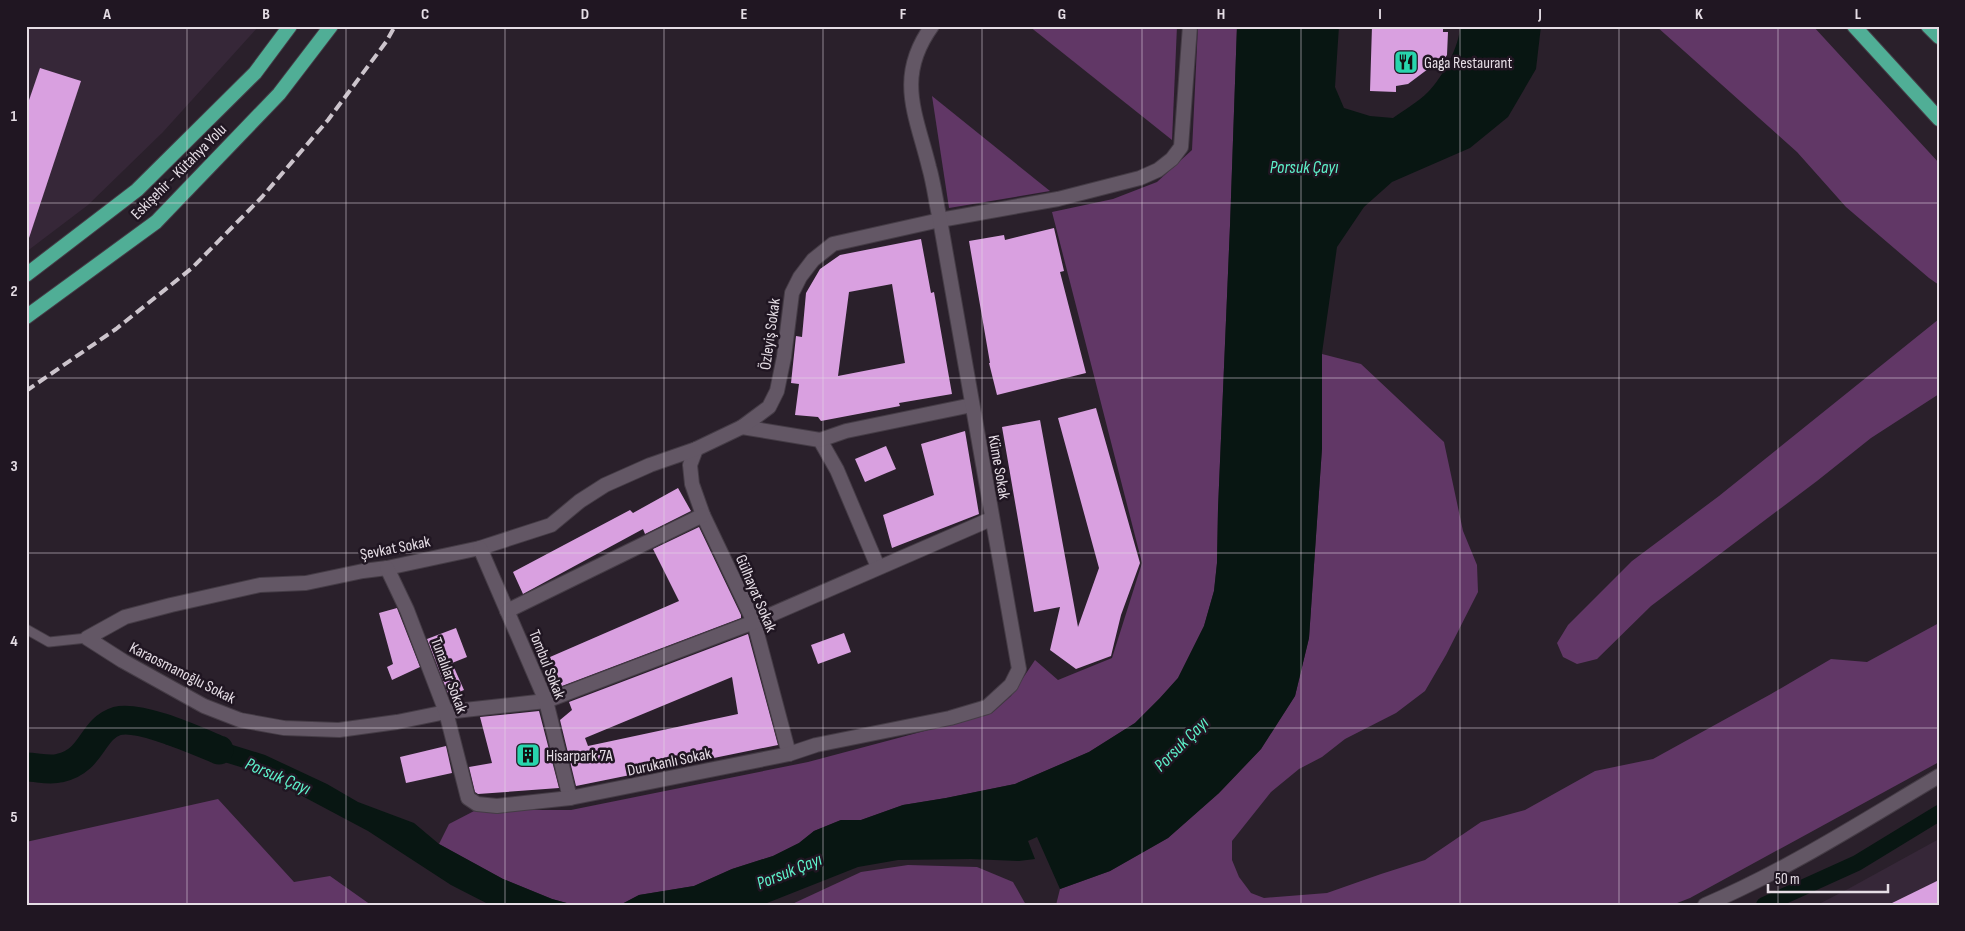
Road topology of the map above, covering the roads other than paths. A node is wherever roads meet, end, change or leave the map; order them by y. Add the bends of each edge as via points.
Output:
1 (290, 26) edge
2 (331, 26) edge
3 (932, 26) edge
4 (1190, 26) edge
5 (1854, 26) edge
6 (1928, 26) edge
7 (1939, 38) edge
8 (1939, 120) edge
9 (940, 220) junction
10 (26, 275) edge
11 (26, 317) edge
12 (972, 405) junction
13 (742, 427) junction
14 (820, 440) junction
15 (696, 449) junction
16 (703, 515) junction
17 (991, 519) junction
18 (480, 548) junction
19 (878, 567) junction
20 (387, 568) junction
21 (507, 611) junction
22 (754, 622) junction
23 (26, 629) edge
24 (87, 638) junction
25 (546, 701) junction
26 (446, 712) junction
27 (789, 754) junction
28 (1939, 776) edge
29 (468, 798) joint
30 (570, 798) junction
31 (1705, 905) edge

1 - 10 highway, Eskişehir - Kütahya Yolu via 254,73 137,190
2 - 11 highway, Eskişehir - Kütahya Yolu via 279,94 156,222
3 - 9 street, Küme Sokak via 917,54 911,73 910,93
4 - 9 street, Özleyiş Sokak via 1181,147 1158,170 1140,178 1058,199
5 - 8 highway
6 - 7 highway
9 - 12 street, Küme Sokak
9 - 13 street, Özleyiş Sokak via 833,244 813,260 792,293 777,391 769,407
12 - 14 street via 846,431
12 - 17 street, Küme Sokak
13 - 14 street
13 - 15 street, Özleyiş Sokak
14 - 19 street via 837,470
15 - 16 street, Gülhayat Sokak via 690,465 692,484
15 - 18 street, Şevkat Sokak via 605,485 551,524
16 - 21 street
16 - 22 street, Gülhayat Sokak
17 - 19 street, Karaosmanoğlu Sokak
17 - 27 street, Küme Sokak via 1019,669 1011,685 987,707 950,718 816,745
18 - 20 street, Şevkat Sokak
18 - 21 street, Tombul Sokak
19 - 22 street, Karaosmanoğlu Sokak
20 - 24 street, Şevkat Sokak via 306,583 260,585 171,605 125,617
20 - 26 street, Tunalılar Sokak via 407,610
21 - 25 street, Tombul Sokak
22 - 25 street, Karaosmanoğlu Sokak
22 - 27 street, Gülhayat Sokak
23 - 24 lane via 49,642
24 - 26 street, Karaosmanoğlu Sokak via 204,706 240,720 284,728 339,730
25 - 26 street, Karaosmanoğlu Sokak
25 - 30 street, Tombul Sokak
26 - 29 street, Tunalılar Sokak
27 - 30 street, Durukanlı Sokak
28 - 31 street via 1814,850
29 - 30 street, Durukanlı Sokak via 477,804 497,806

